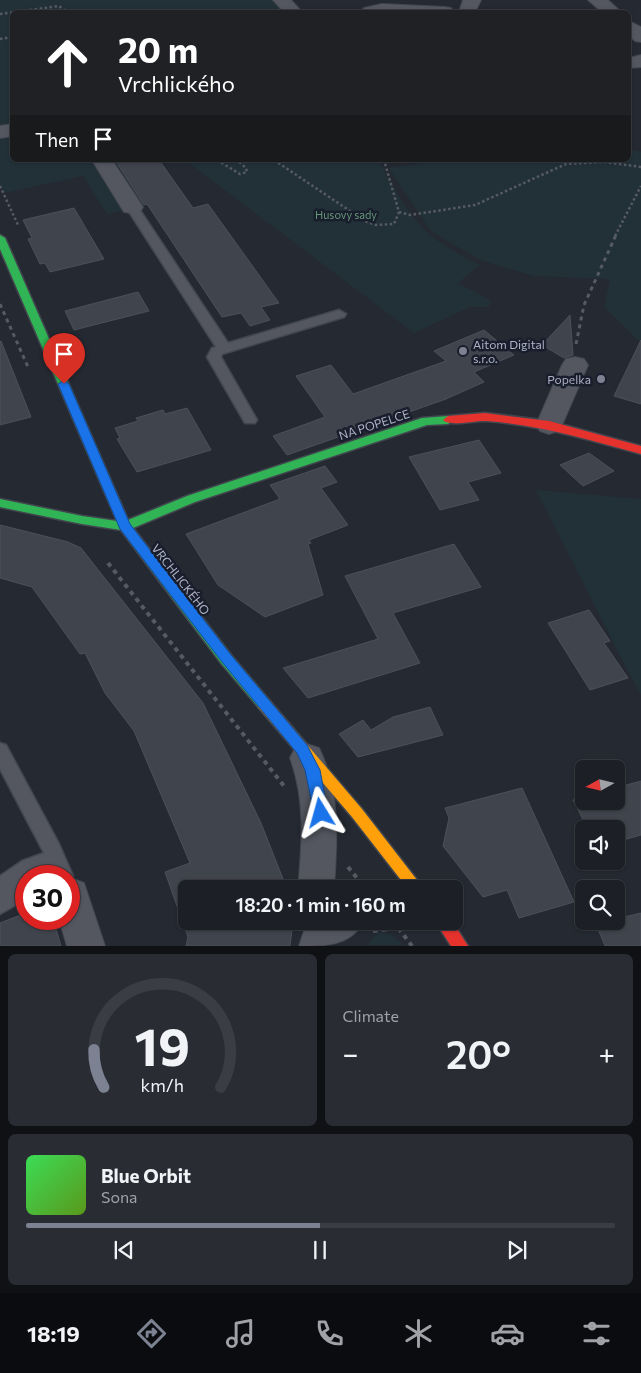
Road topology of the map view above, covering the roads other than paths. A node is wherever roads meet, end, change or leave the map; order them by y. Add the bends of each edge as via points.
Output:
1 (282, 0) edge
2 (597, 0) edge
3 (376, 7) edge
4 (291, 10) edge
5 (417, 10) edge
6 (610, 10) edge
7 (631, 28) edge
8 (641, 38) edge
9 (103, 162) edge
10 (132, 207) joint
11 (0, 238) edge
12 (339, 314) dead end
13 (224, 348) junction
14 (575, 365) road end
15 (250, 420) dead end
16 (549, 425) junction
17 (641, 450) edge
18 (0, 503) edge
19 (125, 526) junction
20 (302, 749) junction
21 (0, 750) edge
22 (36, 865) edge
23 (47, 865) edge
24 (57, 865) edge
25 (15, 878) edge
26 (317, 880) edge
27 (410, 880) edge
28 (0, 887) edge
29 (15, 895) edge
30 (0, 905) edge
31 (80, 928) edge
32 (345, 930) edge
33 (316, 937) edge
34 (86, 946) edge

1 - 4 street
2 - 6 street
3 - 5 street
7 - 8 street
9 - 10 street
10 - 13 lane
11 - 19 main road, VRCHLICKÉHO
12 - 13 lane
13 - 15 lane via 214,357
14 - 16 street
16 - 17 main road, NA POPELCE
16 - 19 main road, NA POPELCE via 485,417 426,421 191,499
18 - 19 main road
19 - 20 main road, VRCHLICKÉHO via 226,658
20 - 26 street via 319,794
20 - 27 main road, VRCHLICKÉHO
21 - 24 lane
22 - 23 lane via 44,862
25 - 28 lane
29 - 30 lane
31 - 34 street
32 - 33 street

